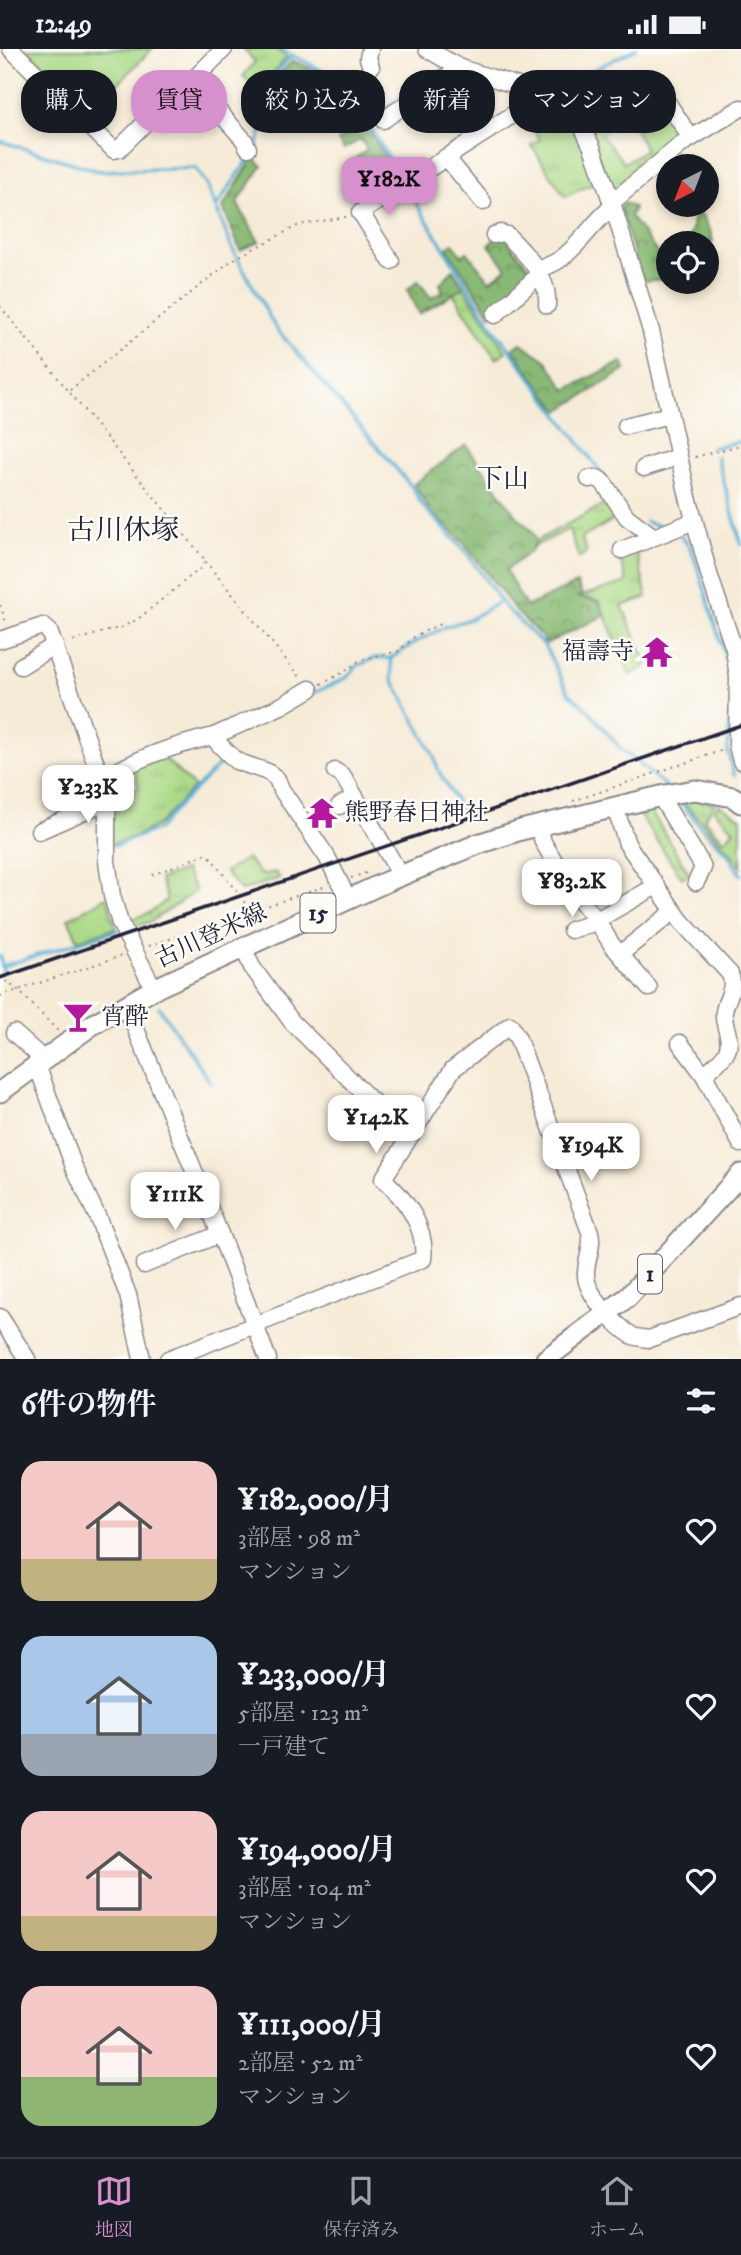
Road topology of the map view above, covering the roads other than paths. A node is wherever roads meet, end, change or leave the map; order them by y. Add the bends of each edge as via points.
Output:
1 (11, 49) edge
2 (224, 49) edge
3 (370, 49) edge
4 (428, 49) edge
5 (371, 67) dead end
6 (460, 68) junction
7 (202, 70) edge
8 (509, 83) edge
9 (741, 108) edge
10 (676, 116) edge
11 (509, 117) edge
12 (385, 119) edge
13 (227, 121) edge
14 (135, 133) edge
15 (585, 133) edge
16 (691, 138) junction
17 (248, 148) dead end
18 (446, 157) junction
19 (483, 202) dead end
20 (612, 205) junction
21 (494, 235) dead end
22 (391, 261) dead end
23 (539, 272) junction
24 (547, 305) dead end
25 (495, 315) dead end
26 (669, 415) junction
27 (626, 426) dead end
28 (679, 459) junction
29 (644, 468) dead end
30 (589, 479) dead end
31 (694, 521) junction
32 (654, 537) junction
33 (622, 550) dead end
34 (6, 638) edge
35 (52, 646) junction
36 (21, 666) dead end
37 (310, 689) road end
38 (214, 736) junction
39 (741, 761) edge
40 (335, 771) dead end
41 (102, 780) junction
42 (662, 796) junction
43 (355, 797) junction
44 (107, 801) junction
45 (741, 802) edge
46 (339, 806) dead end
47 (615, 807) junction
48 (539, 826) junction
49 (39, 831) dead end
50 (398, 876) junction
51 (696, 882) dead end
52 (656, 885) junction
53 (348, 899) junction
54 (674, 911) junction
55 (596, 919) junction
56 (571, 930) dead end
57 (243, 947) junction
58 (620, 954) junction
59 (649, 988) dead end
60 (154, 989) junction
61 (126, 1005) junction
62 (14, 1033) dead end
63 (680, 1043) dead end
64 (40, 1063) junction
65 (704, 1075) junction
66 (0, 1092) edge
67 (408, 1137) junction
68 (741, 1144) edge
69 (741, 1174) edge
70 (220, 1234) junction
71 (144, 1265) dead end
72 (741, 1306) edge
73 (608, 1314) junction
74 (0, 1317) edge
75 (255, 1325) junction
76 (27, 1359) edge
77 (142, 1359) edge
78 (168, 1359) edge
79 (268, 1359) edge
80 (546, 1359) edge

1 - 14 street via 114,150
2 - 7 street
3 - 5 street
4 - 6 street
6 - 8 street
6 - 12 street
9 - 16 street
10 - 16 street
11 - 18 street
13 - 17 street
15 - 20 street
16 - 20 street
18 - 19 street
18 - 22 street via 361,213
20 - 23 street via 580,241
20 - 26 street via 651,331
21 - 23 street via 507,235
23 - 24 street via 548,294
23 - 25 street
26 - 27 street
26 - 28 street
28 - 29 street
28 - 31 street
30 - 32 street via 603,482 627,517
31 - 32 street
31 - 39 street via 734,649
32 - 33 street
34 - 35 street via 43,626
35 - 36 street
35 - 41 street
37 - 38 street
38 - 41 street via 129,763
38 - 53 street via 230,754 277,779
40 - 43 street
41 - 44 street
42 - 45 main road, 古川登米線 / 15 via 695,790
42 - 47 main road, 古川登米線 / 15
42 - 51 street via 703,868
43 - 46 street
43 - 50 street
44 - 49 street
44 - 60 street via 112,896 120,923
47 - 48 main road, 古川登米線 / 15
47 - 52 street via 627,844
48 - 50 main road, 古川登米線 / 15
48 - 55 street via 543,842 571,889
50 - 53 main road, 古川登米線 / 15
52 - 54 street
52 - 55 street
53 - 57 main road, 古川登米線 / 15
54 - 58 street
54 - 65 street via 732,980 723,1016 730,1041 727,1052
55 - 56 street
55 - 58 street
57 - 60 main road, 古川登米線 / 15
57 - 67 street via 292,1022
58 - 59 street
60 - 61 main road, 古川登米線 / 15
61 - 64 main road, 古川登米線 / 15
61 - 70 street
62 - 64 street
63 - 65 street
64 - 66 main road, 古川登米線 / 15
64 - 77 street via 74,1167 128,1295
65 - 68 street
67 - 73 street via 453,1069 510,1025 590,1233 586,1279
67 - 75 street via 383,1179 411,1210 424,1246 422,1259
69 - 73 main road, 1
70 - 71 street
70 - 75 street
72 - 73 street via 649,1339 635,1337
73 - 80 main road, 1
74 - 76 street
75 - 78 street
75 - 79 street

